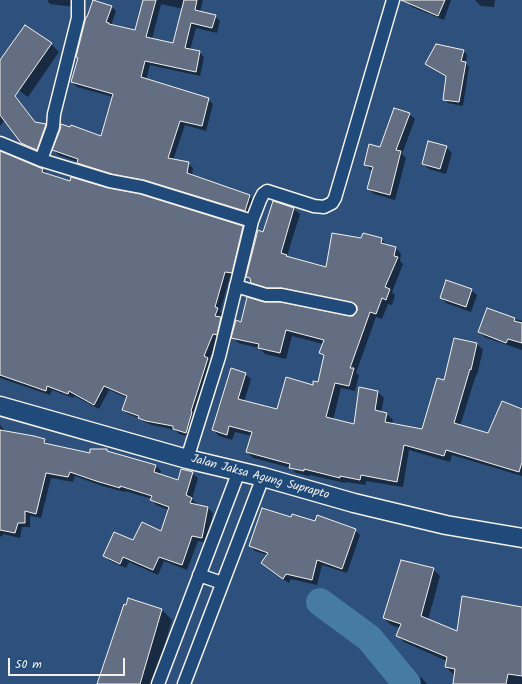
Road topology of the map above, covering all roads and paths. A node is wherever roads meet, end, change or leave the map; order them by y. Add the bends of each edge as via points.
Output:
1 (78, 0) edge
2 (393, 0) edge
3 (0, 143) edge
4 (41, 160) junction
5 (252, 221) junction
6 (236, 286) junction
7 (350, 309) dead end
8 (0, 406) edge
9 (187, 459) junction
10 (239, 471) junction
11 (263, 477) junction
12 (522, 538) edge
13 (199, 575) junction
14 (222, 583) junction
15 (158, 684) edge
16 (184, 684) edge

1 - 4 street via 78,18 52,127
2 - 5 street via 332,203 324,207 314,206 267,191 261,196
3 - 4 street
4 - 5 street via 110,181 142,187
5 - 6 street
6 - 7 street via 266,295 281,294
6 - 9 street via 219,357
8 - 9 main road, Jalan Jaksa Agung Suprapto
9 - 10 main road, Jalan Jaksa Agung Suprapto
10 - 11 main road, Jalan Jaksa Agung Suprapto
10 - 13 street
11 - 12 main road, Jalan Jaksa Agung Suprapto via 354,504
11 - 14 street
13 - 14 street
13 - 15 street
14 - 16 street

